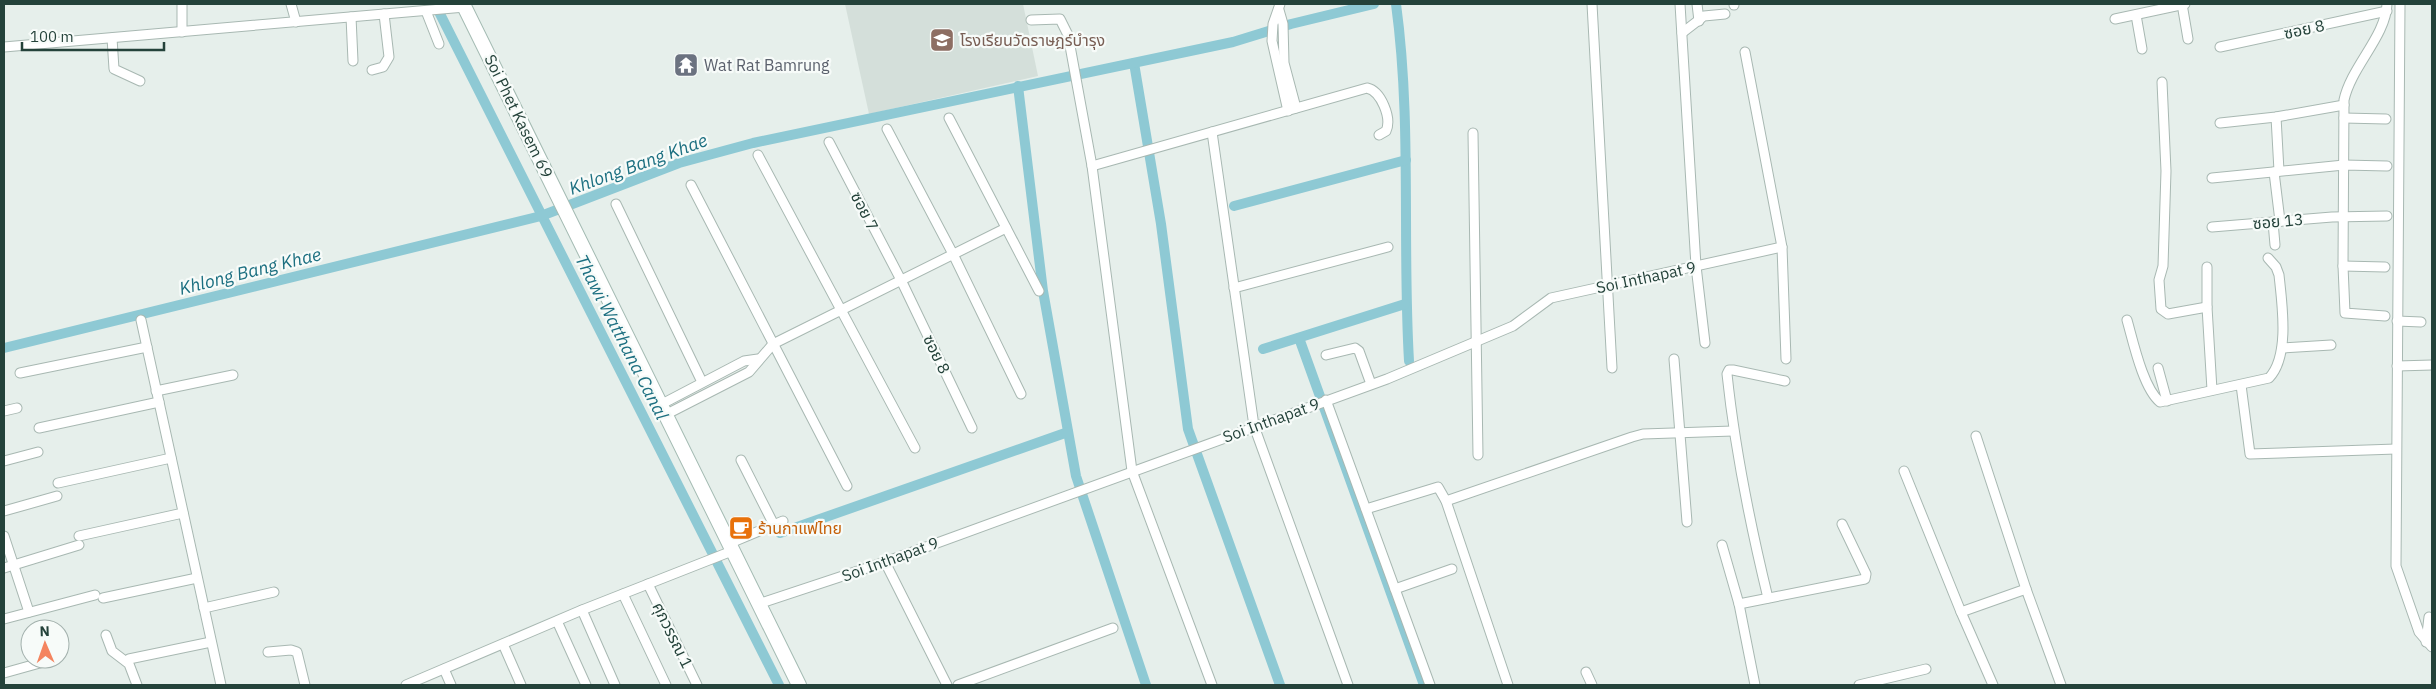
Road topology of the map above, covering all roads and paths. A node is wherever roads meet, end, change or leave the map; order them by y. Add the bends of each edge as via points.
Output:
1 (182, 4) edge
2 (291, 4) edge
3 (1592, 4) edge
4 (1680, 4) edge
5 (1697, 4) edge
6 (2183, 4) edge
7 (2400, 4) edge
8 (461, 6) edge
9 (1280, 7) edge
10 (2387, 7) edge
11 (427, 11) junction
12 (384, 14) junction
13 (1725, 14) dead end
14 (2136, 15) junction
15 (350, 17) junction
16 (2115, 19) dead end
17 (1031, 20) dead end
18 (1699, 21) junction
19 (296, 22) junction
20 (182, 32) junction
21 (1682, 32) junction
22 (112, 38) junction
23 (2188, 39) dead end
24 (439, 44) dead end
25 (4, 47) edge
26 (2220, 47) dead end
27 (2142, 49) dead end
28 (1745, 52) dead end
29 (353, 61) dead end
30 (1280, 64) junction
31 (372, 70) dead end
32 (140, 81) dead end
33 (2162, 82) dead end
34 (2344, 105) junction
35 (1292, 110) junction
36 (2276, 117) junction
37 (948, 118) dead end
38 (2344, 118) junction
39 (2386, 119) dead end
40 (2220, 123) dead end
41 (887, 129) dead end
42 (1212, 132) junction
43 (1474, 133) dead end
44 (1379, 135) dead end
45 (829, 142) dead end
46 (758, 155) dead end
47 (2344, 165) junction
48 (1092, 166) junction
49 (2387, 166) dead end
50 (2277, 171) junction
51 (2212, 178) dead end
52 (691, 185) dead end
53 (616, 204) dead end
54 (2344, 216) junction
55 (2387, 216) dead end
56 (2276, 221) junction
57 (2212, 227) dead end
58 (1006, 228) junction
59 (2275, 246) dead end
60 (1782, 247) junction
61 (1388, 248) dead end
62 (953, 254) junction
63 (2268, 258) dead end
64 (1696, 266) junction
65 (2343, 266) junction
66 (2385, 266) dead end
67 (2207, 267) dead end
68 (901, 280) junction
69 (1606, 286) junction
70 (1234, 288) junction
71 (1039, 291) dead end
72 (2206, 307) junction
73 (842, 310) junction
74 (2385, 316) dead end
75 (141, 320) dead end
76 (2127, 320) dead end
77 (2397, 321) junction
78 (2421, 322) dead end
79 (1477, 341) junction
80 (1705, 343) dead end
81 (774, 344) junction
82 (2331, 345) dead end
83 (146, 347) junction
84 (2282, 348) junction
85 (1326, 355) dead end
86 (758, 359) junction
87 (1674, 359) dead end
88 (1786, 359) dead end
89 (2432, 365) edge
90 (2397, 366) junction
91 (1612, 368) dead end
92 (2158, 368) dead end
93 (20, 373) dead end
94 (233, 375) dead end
95 (1785, 381) dead end
96 (702, 382) junction
97 (1371, 384) junction
98 (2241, 385) junction
99 (2212, 390) junction
100 (156, 391) junction
101 (1021, 394) dead end
102 (1326, 400) junction
103 (2167, 401) junction
104 (159, 402) junction
105 (17, 408) dead end
106 (662, 410) junction
107 (4, 411) edge
108 (1254, 426) junction
109 (39, 428) dead end
110 (972, 428) dead end
111 (1733, 431) junction
112 (1678, 433) junction
113 (1976, 436) dead end
114 (915, 448) dead end
115 (2396, 449) junction
116 (38, 452) dead end
117 (1478, 455) dead end
118 (171, 458) junction
119 (741, 460) dead end
120 (4, 461) edge
121 (1132, 470) junction
122 (1904, 471) dead end
123 (58, 483) dead end
124 (847, 486) dead end
125 (57, 496) dead end
126 (1446, 502) junction
127 (1366, 509) junction
128 (4, 511) edge
129 (183, 513) junction
130 (1687, 522) dead end
131 (1842, 524) dead end
132 (4, 536) edge
133 (1722, 545) dead end
134 (729, 550) junction
135 (885, 562) junction
136 (14, 565) junction
137 (4, 568) edge
138 (1452, 569) dead end
139 (197, 578) junction
140 (648, 584) junction
141 (2026, 588) junction
142 (1395, 589) junction
143 (274, 592) dead end
144 (623, 594) junction
145 (1768, 598) junction
146 (758, 604) junction
147 (1738, 604) junction
148 (204, 608) junction
149 (582, 610) junction
150 (29, 612) junction
151 (1960, 612) junction
152 (2429, 617) dead end
153 (4, 619) edge
154 (557, 621) junction
155 (1113, 628) dead end
156 (106, 635) dead end
157 (211, 642) junction
158 (503, 644) junction
159 (2429, 644) edge
160 (268, 652) dead end
161 (129, 659) dead end
162 (20, 668) edge
163 (444, 669) junction
164 (1926, 669) dead end
165 (4, 672) edge
166 (1586, 672) dead end
167 (137, 685) edge
168 (221, 685) edge
169 (305, 685) edge
170 (406, 685) edge
171 (451, 685) edge
172 (521, 685) edge
173 (586, 685) edge
174 (616, 685) edge
175 (666, 685) edge
176 (697, 685) edge
177 (799, 685) edge
178 (947, 685) edge
179 (958, 685) edge
180 (1212, 685) edge
181 (1348, 685) edge
182 (1430, 685) edge
183 (1508, 685) edge
184 (1592, 685) edge
185 (1755, 685) edge
186 (1858, 685) edge
187 (1993, 685) edge
188 (2061, 685) edge

1 - 20 street
2 - 19 street
3 - 69 street
4 - 21 street
5 - 18 street
6 - 14 street
6 - 23 street
7 - 77 street
8 - 11 street
8 - 106 main road, Soi Phet Kasem 69 via 573,225
9 - 30 street via 1283,24
9 - 30 street via 1273,24 1272,41
10 - 26 street, ซอย 8
10 - 34 street via 2346,88
11 - 12 street
11 - 24 street
12 - 15 street
12 - 31 street via 389,56 383,66
13 - 18 street via 1709,14
14 - 16 street
14 - 27 street
15 - 19 street
15 - 29 street
17 - 48 street via 1060,20 1068,35
18 - 21 street
19 - 20 street
20 - 22 street
21 - 64 street
22 - 25 street
22 - 32 street via 114,70
28 - 60 street
30 - 35 street
33 - 72 street via 2166,171 2163,266 2159,280 2161,309 2168,314
34 - 36 street
34 - 38 street
35 - 42 street
35 - 44 street via 1365,88 1372,89 1379,95 1388,124 1386,131
36 - 40 street
36 - 50 street
37 - 58 street
38 - 39 street
38 - 47 street
41 - 62 street
42 - 48 street
42 - 70 street
43 - 79 street
45 - 68 street, ซอย 7
46 - 73 street
47 - 49 street
47 - 50 street
47 - 54 street
48 - 121 street
50 - 51 street
50 - 56 street
52 - 81 street
53 - 96 street
54 - 55 street, ซอย 13
54 - 56 street, ซอย 13
54 - 65 street
56 - 57 street, ซอย 13
56 - 59 street
58 - 62 street
58 - 71 street
60 - 64 street, Soi Inthapat 9
60 - 88 street
61 - 70 street
62 - 68 street
62 - 101 street
63 - 84 street via 2279,275
64 - 69 street, Soi Inthapat 9
64 - 80 street
65 - 66 street
65 - 74 street via 2347,314
67 - 72 street
68 - 73 street
68 - 110 street, ซอย 8
69 - 79 street, Soi Inthapat 9 via 1551,298 1513,326
69 - 91 street
70 - 108 street
72 - 99 street
73 - 81 street
73 - 114 street
75 - 83 street
76 - 103 street via 2155,398 2160,402
77 - 78 street
77 - 90 street
79 - 97 street, Soi Inthapat 9
79 - 117 street
81 - 86 street
81 - 124 street
82 - 84 street
83 - 93 street
83 - 100 street
84 - 98 street via 2278,366 2269,378
85 - 97 street via 1356,348
86 - 96 street via 744,361
86 - 106 street via 749,372
87 - 112 street
89 - 90 street
90 - 115 street
92 - 103 street
94 - 100 street
95 - 111 street via 1729,370
96 - 106 street
97 - 102 street, Soi Inthapat 9
98 - 99 street
98 - 115 street via 2250,454
99 - 103 street
100 - 104 street
102 - 108 street, Soi Inthapat 9
102 - 127 street
104 - 109 street
104 - 118 street
105 - 107 street
106 - 134 main road, Soi Phet Kasem 69
108 - 121 street, Soi Inthapat 9
108 - 181 street
111 - 112 street
111 - 145 street via 1748,516
112 - 126 street via 1632,437
112 - 130 street
113 - 141 street
115 - 159 street via 2396,566 2419,632
116 - 120 street
118 - 123 street
118 - 129 street
119 - 134 street via 778,523
121 - 135 street, Soi Inthapat 9
121 - 180 street
122 - 151 street
125 - 128 street
126 - 127 street via 1438,487 1434,486
126 - 183 street
127 - 142 street
129 - 136 street via 79,540
129 - 139 street
131 - 145 street via 1865,578
132 - 136 street
133 - 147 street
134 - 140 street
134 - 146 main road, Soi Phet Kasem 69
135 - 146 street, Soi Inthapat 9
135 - 178 street
136 - 137 street
136 - 150 street
138 - 142 street
139 - 148 street
139 - 150 street
140 - 144 street
140 - 176 street, ศุภวรรณ 1
141 - 151 street
141 - 188 street
142 - 182 street
143 - 148 street
144 - 149 street
144 - 175 street
145 - 147 street
146 - 177 main road, Soi Phet Kasem 69
147 - 185 street
148 - 157 street
149 - 154 street
149 - 174 street
150 - 153 street
151 - 187 street
152 - 159 street
154 - 158 street
154 - 173 street
155 - 179 street
156 - 167 street via 112,651 129,664
157 - 161 street
157 - 168 street
158 - 163 street
158 - 172 street
160 - 169 street via 297,652
162 - 165 street
163 - 170 street
163 - 171 street
164 - 186 street
166 - 184 street

